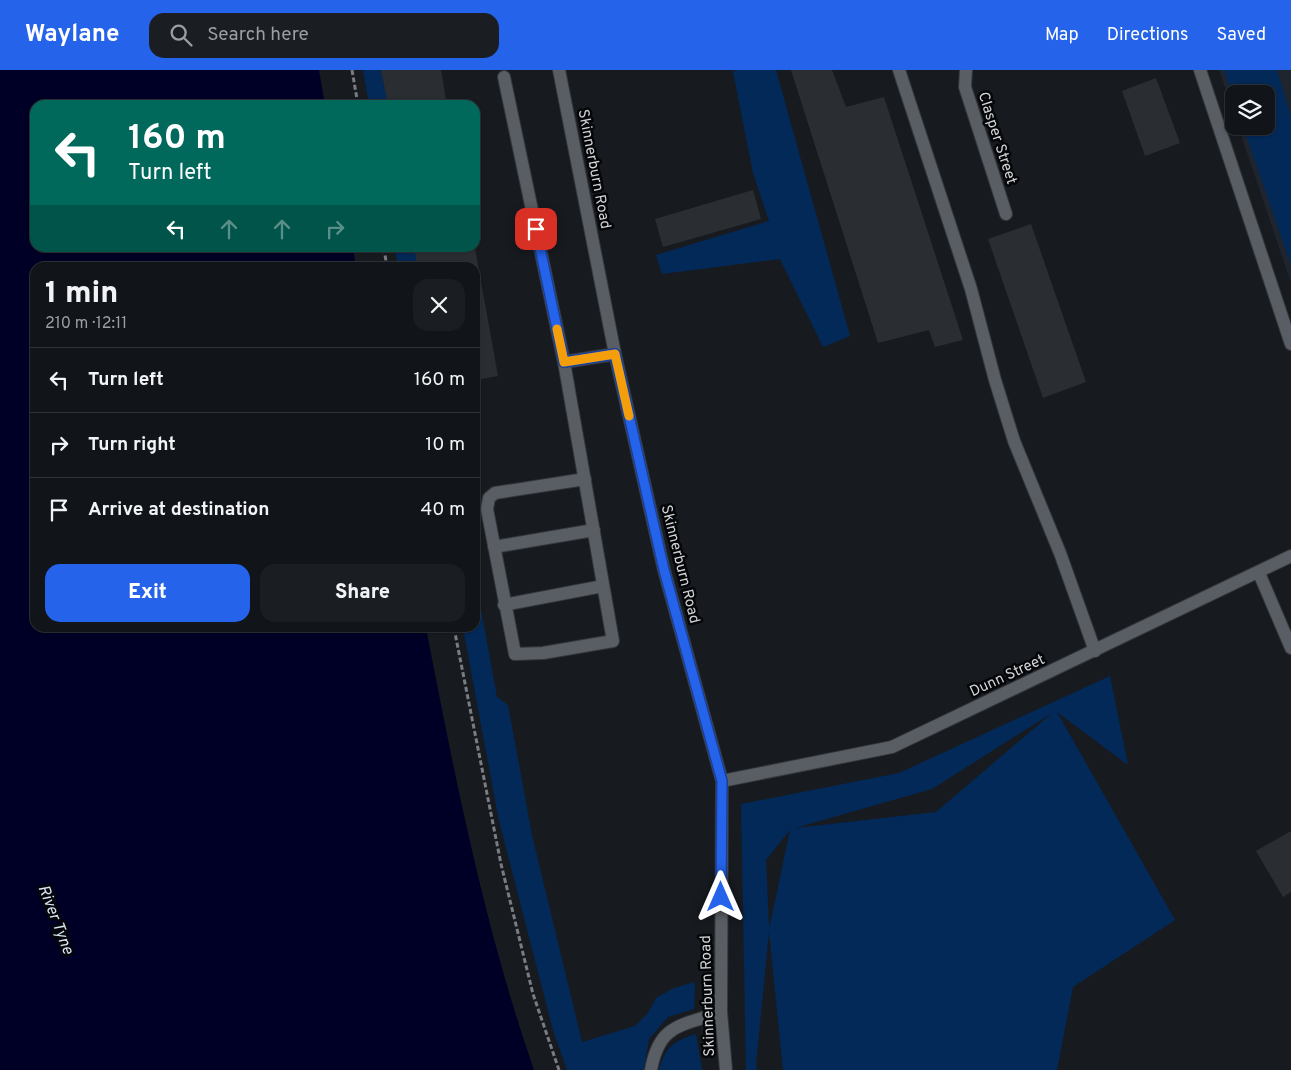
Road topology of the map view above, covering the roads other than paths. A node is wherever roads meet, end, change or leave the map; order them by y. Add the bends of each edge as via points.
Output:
1 (559, 70) edge
2 (898, 70) edge
3 (966, 70) edge
4 (1200, 70) edge
5 (504, 78) dead end
6 (1006, 214) dead end
7 (1291, 344) edge
8 (615, 354) junction
9 (564, 362) junction
10 (585, 478) junction
11 (594, 530) junction
12 (494, 547) junction
13 (1291, 556) edge
14 (1259, 573) junction
15 (603, 586) junction
16 (504, 605) junction
17 (1291, 648) edge
18 (1095, 651) junction
19 (722, 781) junction
20 (721, 1012) junction
21 (651, 1070) edge
22 (726, 1070) edge

1 - 8 street, Skinnerburn Road
2 - 18 street via 971,290 1014,441 1060,553
3 - 6 street, Clasper Street via 965,87
4 - 7 street
5 - 9 street
8 - 9 street
8 - 19 street, Skinnerburn Road via 664,570
9 - 10 street
10 - 11 street
10 - 12 street via 495,493 489,498 487,509
11 - 12 street
11 - 15 street
12 - 16 street
13 - 14 street, Dunn Street
14 - 17 street
14 - 18 street, Dunn Street
15 - 16 street
15 - 16 street via 613,641 543,653 515,654
18 - 19 street, Dunn Street via 892,747
19 - 20 street, Skinnerburn Road
20 - 21 street via 670,1030 655,1049
20 - 22 street, Skinnerburn Road

